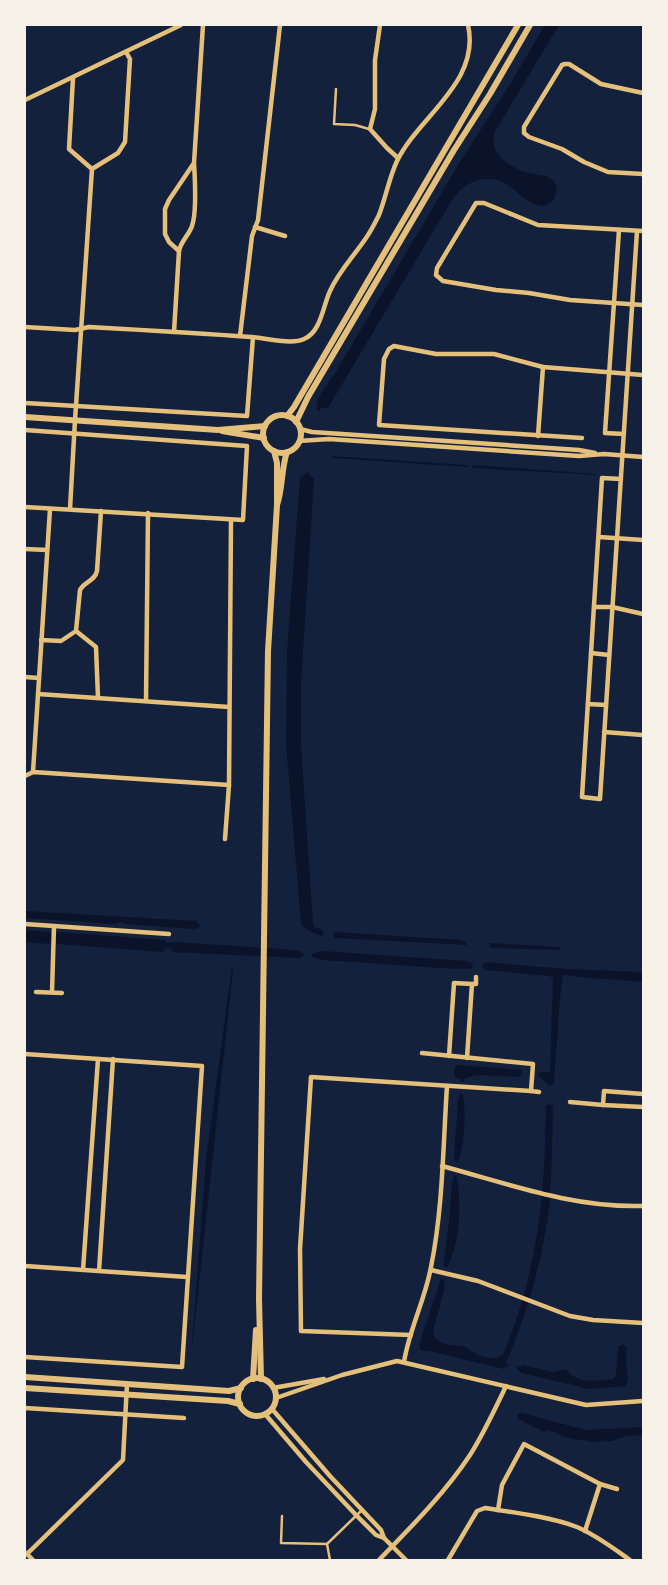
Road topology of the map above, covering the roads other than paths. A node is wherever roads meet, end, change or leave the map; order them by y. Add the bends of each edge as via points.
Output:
1 (181, 25) edge
2 (203, 25) edge
3 (280, 25) edge
4 (380, 25) edge
5 (468, 25) edge
6 (518, 25) edge
7 (530, 25) edge
8 (126, 52) junction
9 (73, 78) junction
10 (336, 89) dead end
11 (643, 94) edge
12 (25, 100) edge
13 (370, 129) junction
14 (398, 158) junction
15 (194, 163) junction
16 (92, 169) junction
17 (643, 174) edge
18 (255, 227) junction
19 (619, 230) junction
20 (640, 231) edge
21 (285, 236) dead end
22 (179, 250) junction
23 (614, 303) junction
24 (633, 304) junction
25 (643, 305) edge
26 (25, 327) edge
27 (82, 328) junction
28 (174, 332) junction
29 (240, 336) junction
30 (253, 337) junction
31 (543, 367) junction
32 (609, 373) junction
33 (628, 374) junction
34 (643, 375) edge
35 (25, 403) edge
36 (76, 406) junction
37 (25, 416) edge
38 (287, 416) junction
39 (75, 420) junction
40 (296, 422) junction
41 (265, 426) junction
42 (300, 429) junction
43 (25, 430) edge
44 (218, 430) junction
45 (464, 431) junction
46 (75, 434) junction
47 (624, 434) junction
48 (538, 436) junction
49 (264, 438) junction
50 (582, 438) dead end
51 (299, 441) junction
52 (464, 442) junction
53 (463, 448) junction
54 (274, 451) junction
55 (288, 452) junction
56 (604, 454) junction
57 (623, 456) junction
58 (643, 457) edge
59 (621, 479) junction
60 (278, 505) junction
61 (25, 507) edge
62 (50, 509) junction
63 (70, 509) junction
64 (101, 511) junction
65 (148, 513) junction
66 (231, 520) junction
67 (599, 537) junction
68 (617, 538) junction
69 (643, 540) edge
70 (25, 548) edge
71 (47, 550) junction
72 (594, 607) junction
73 (612, 607) junction
74 (643, 614) edge
75 (76, 630) junction
76 (41, 640) junction
77 (591, 653) junction
78 (609, 655) junction
79 (25, 677) edge
80 (39, 678) junction
81 (38, 694) junction
82 (98, 698) junction
83 (146, 701) junction
84 (588, 704) junction
85 (606, 705) junction
86 (229, 708) junction
87 (604, 732) junction
88 (643, 735) edge
89 (33, 772) junction
90 (25, 776) edge
91 (229, 786) junction
92 (226, 839) dead end
93 (25, 924) edge
94 (54, 926) junction
95 (170, 934) dead end
96 (476, 977) dead end
97 (472, 984) junction
98 (36, 992) dead end
99 (52, 992) junction
100 (62, 993) dead end
101 (422, 1053) dead end
102 (25, 1054) edge
103 (449, 1056) junction
104 (98, 1058) junction
105 (467, 1058) junction
106 (113, 1060) junction
107 (447, 1086) junction
108 (531, 1091) junction
109 (539, 1092) dead end
110 (643, 1094) edge
111 (570, 1102) dead end
112 (603, 1105) junction
113 (643, 1107) edge
114 (442, 1166) junction
115 (643, 1206) edge
116 (25, 1266) edge
117 (83, 1270) junction
118 (431, 1270) junction
119 (99, 1271) junction
120 (188, 1277) junction
121 (259, 1299) junction
122 (643, 1322) edge
123 (411, 1335) junction
124 (25, 1357) edge
125 (404, 1362) junction
126 (342, 1375) junction
127 (25, 1377) edge
128 (253, 1379) junction
129 (261, 1379) junction
130 (127, 1384) junction
131 (506, 1386) junction
132 (25, 1388) edge
133 (241, 1388) junction
134 (273, 1388) junction
135 (126, 1395) junction
136 (276, 1398) junction
137 (643, 1402) edge
138 (240, 1404) junction
139 (25, 1408) edge
140 (272, 1409) junction
141 (126, 1414) junction
142 (265, 1414) junction
143 (184, 1418) dead end
144 (600, 1484) junction
145 (617, 1489) dead end
146 (362, 1510) junction
147 (498, 1510) junction
148 (282, 1516) dead end
149 (356, 1516) junction
150 (585, 1531) junction
151 (384, 1538) junction
152 (327, 1544) junction
153 (392, 1546) junction
154 (26, 1553) edge
155 (32, 1560) edge
156 (330, 1560) edge
157 (379, 1560) edge
158 (406, 1560) edge
159 (448, 1560) edge
160 (630, 1560) edge

1 - 8 street
2 - 15 street
3 - 18 street
4 - 13 street via 375,66 375,109
5 - 14 street via 469,51 456,81
6 - 38 main road
7 - 40 main road
8 - 9 street
8 - 16 street via 130,59 125,142 122,150
9 - 12 street
9 - 16 street via 69,149
10 - 13 lane via 334,124
11 - 17 street via 601,84 565,64 524,127 529,137 608,172
13 - 14 street
14 - 30 street via 380,212 335,280 314,332 296,341
15 - 22 street via 193,225
15 - 22 street via 165,209 165,234
16 - 27 street
18 - 21 street
18 - 29 street
19 - 20 street
19 - 23 street
19 - 23 street via 538,225 478,202 436,271 440,280 452,283
20 - 24 street
22 - 28 street
23 - 24 street
23 - 32 street
24 - 25 street
24 - 33 street
26 - 27 street
27 - 28 street
27 - 36 street
28 - 29 street
29 - 30 street
30 - 36 street via 247,416
31 - 32 street
31 - 45 street via 494,354 436,354 394,346 389,349 384,359 379,425
31 - 48 street
32 - 33 street
32 - 47 street via 605,433
33 - 34 street
33 - 47 street
35 - 36 street
36 - 39 street
37 - 39 main road
38 - 40 main road
38 - 41 main road via 274,417
39 - 44 main road
39 - 46 street
40 - 42 main road
41 - 44 main road
41 - 49 main road
42 - 51 main road
42 - 52 street
43 - 46 street
44 - 49 main road
45 - 48 street
45 - 52 street
46 - 63 street
46 - 66 street via 247,446 242,520
47 - 57 street
48 - 50 street
49 - 54 main road
51 - 53 street via 329,439
51 - 55 main road
52 - 53 street
52 - 56 street
53 - 56 street via 578,456
54 - 55 main road
54 - 60 main road
55 - 60 main road
56 - 57 street
57 - 58 street
57 - 59 street
59 - 67 street via 602,478
59 - 68 street
60 - 121 main road via 268,651
61 - 62 street
62 - 63 street
62 - 71 street
63 - 64 street
64 - 65 street
64 - 75 street via 97,571 95,577 80,590
65 - 66 street
65 - 83 street
66 - 86 street
67 - 68 street
67 - 72 street
68 - 69 street
68 - 73 street
70 - 71 street
71 - 76 street
72 - 73 street
72 - 77 street
73 - 74 street
73 - 78 street
75 - 76 street via 61,641
75 - 82 street via 96,647
76 - 80 street
77 - 78 street
77 - 84 street
78 - 85 street
79 - 80 street
80 - 81 street
81 - 82 street
81 - 89 street
82 - 83 street
83 - 86 street
84 - 85 street
84 - 87 street via 582,797 600,798
85 - 87 street
86 - 91 street
87 - 88 street
89 - 90 street
89 - 91 street
91 - 92 street
93 - 94 street
94 - 95 street
94 - 99 street
96 - 97 street via 476,984
97 - 103 street via 454,983
97 - 105 street
98 - 99 street
99 - 100 street
101 - 103 street
102 - 104 street
103 - 105 street
104 - 106 street
104 - 117 street
105 - 108 street via 533,1064
106 - 119 street
106 - 120 street via 202,1066
107 - 108 street
107 - 114 street
107 - 123 street via 311,1077 300,1249 301,1331
108 - 109 street
110 - 112 street via 604,1091
111 - 112 street
112 - 113 street
114 - 115 street via 550,1197 592,1204
114 - 118 street
116 - 117 street
117 - 119 street
118 - 122 street via 478,1281 570,1316
118 - 123 street
119 - 120 street
120 - 124 street via 182,1367
121 - 128 main road
121 - 129 main road
123 - 125 street
125 - 126 street via 390,1362
125 - 131 street
126 - 134 street
126 - 136 street
127 - 130 main road
128 - 129 main road
128 - 133 main road
129 - 134 main road
130 - 133 main road via 228,1391
130 - 135 street
131 - 137 street via 586,1405
131 - 153 street via 458,1471
132 - 135 main road
133 - 138 main road
134 - 136 main road
135 - 138 main road
135 - 141 street
136 - 140 main road
138 - 142 main road via 249,1414
139 - 141 street
140 - 142 main road
140 - 146 street
141 - 143 street
141 - 154 street via 123,1460
142 - 149 street
144 - 145 street
144 - 147 street via 524,1444 502,1485
144 - 150 street
146 - 149 lane
146 - 151 street via 382,1530
147 - 150 street via 556,1521
147 - 159 street via 485,1508 477,1511
148 - 152 lane via 281,1543
149 - 151 street via 376,1535
149 - 152 lane
150 - 160 street
151 - 153 street
152 - 156 lane
153 - 157 street
153 - 158 street
154 - 155 street

